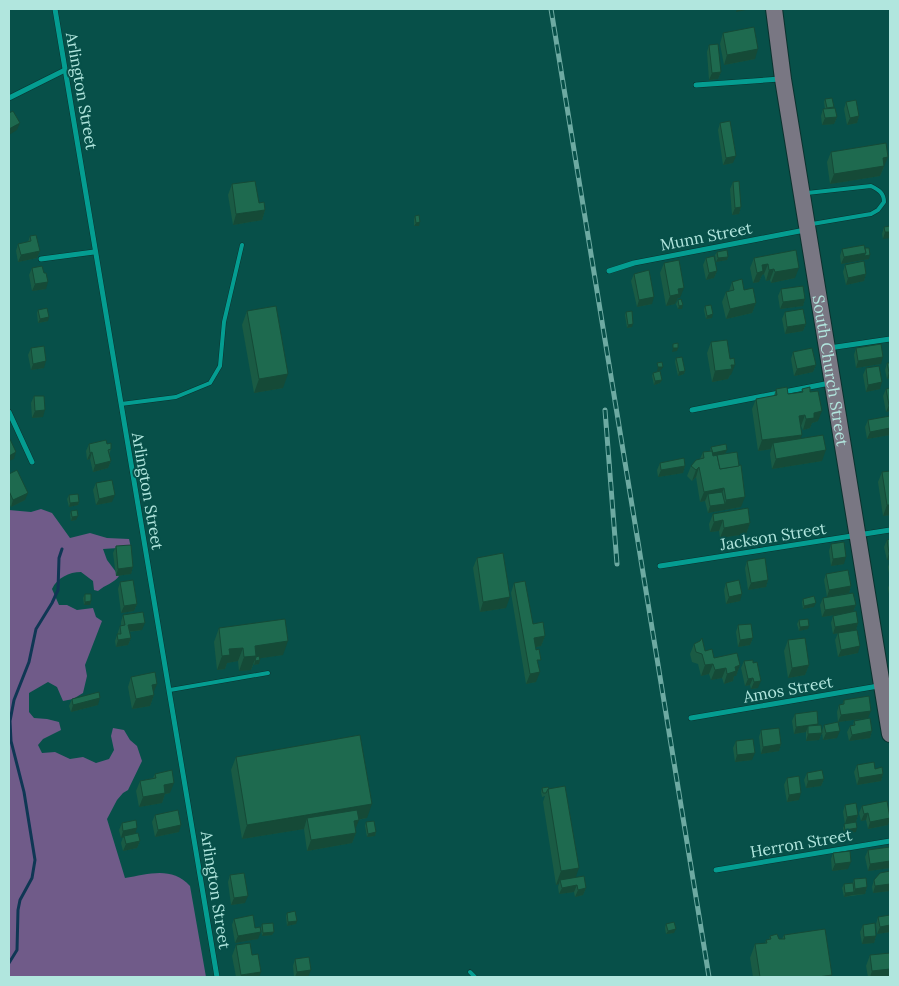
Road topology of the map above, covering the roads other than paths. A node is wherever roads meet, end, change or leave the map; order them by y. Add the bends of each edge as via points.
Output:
1 (54, 9) edge
2 (774, 9) edge
3 (65, 70) junction
4 (783, 79) junction
5 (696, 85) dead end
6 (9, 98) edge
7 (802, 194) junction
8 (807, 227) junction
9 (242, 245) dead end
10 (94, 252) junction
11 (42, 259) dead end
12 (609, 271) dead end
13 (890, 338) edge
14 (827, 349) junction
15 (832, 383) junction
16 (120, 404) junction
17 (692, 410) dead end
18 (9, 412) edge
19 (32, 462) dead end
20 (890, 530) edge
21 (858, 535) junction
22 (660, 566) dead end
23 (268, 672) dead end
24 (886, 685) edge
25 (170, 690) junction
26 (691, 718) dead end
27 (890, 734) edge
28 (890, 841) edge
29 (716, 870) dead end
30 (470, 972) dead end
31 (218, 977) edge
32 (475, 977) edge

1 - 3 street, Arlington Street
2 - 4 main road, South Church Street
3 - 6 street
3 - 10 street, Arlington Street
4 - 5 street
4 - 7 main road, South Church Street
7 - 8 main road, South Church Street
7 - 8 lane via 871,186 880,190 884,198 884,202 871,214
8 - 12 street, Munn Street
8 - 14 main road, South Church Street
9 - 16 lane via 224,322 220,366 210,383 176,397
10 - 11 street
10 - 16 street, Arlington Street
13 - 14 street
14 - 15 main road, South Church Street
15 - 17 street
15 - 21 main road, South Church Street
16 - 25 street, Arlington Street
18 - 19 street
20 - 21 street, Jackson Street
21 - 22 street, Jackson Street
21 - 24 main road, South Church Street
23 - 25 lane
24 - 26 street, Amos Street
24 - 27 main road, South Church Street
25 - 31 street, Arlington Street
28 - 29 street, Herron Street
30 - 32 lane

